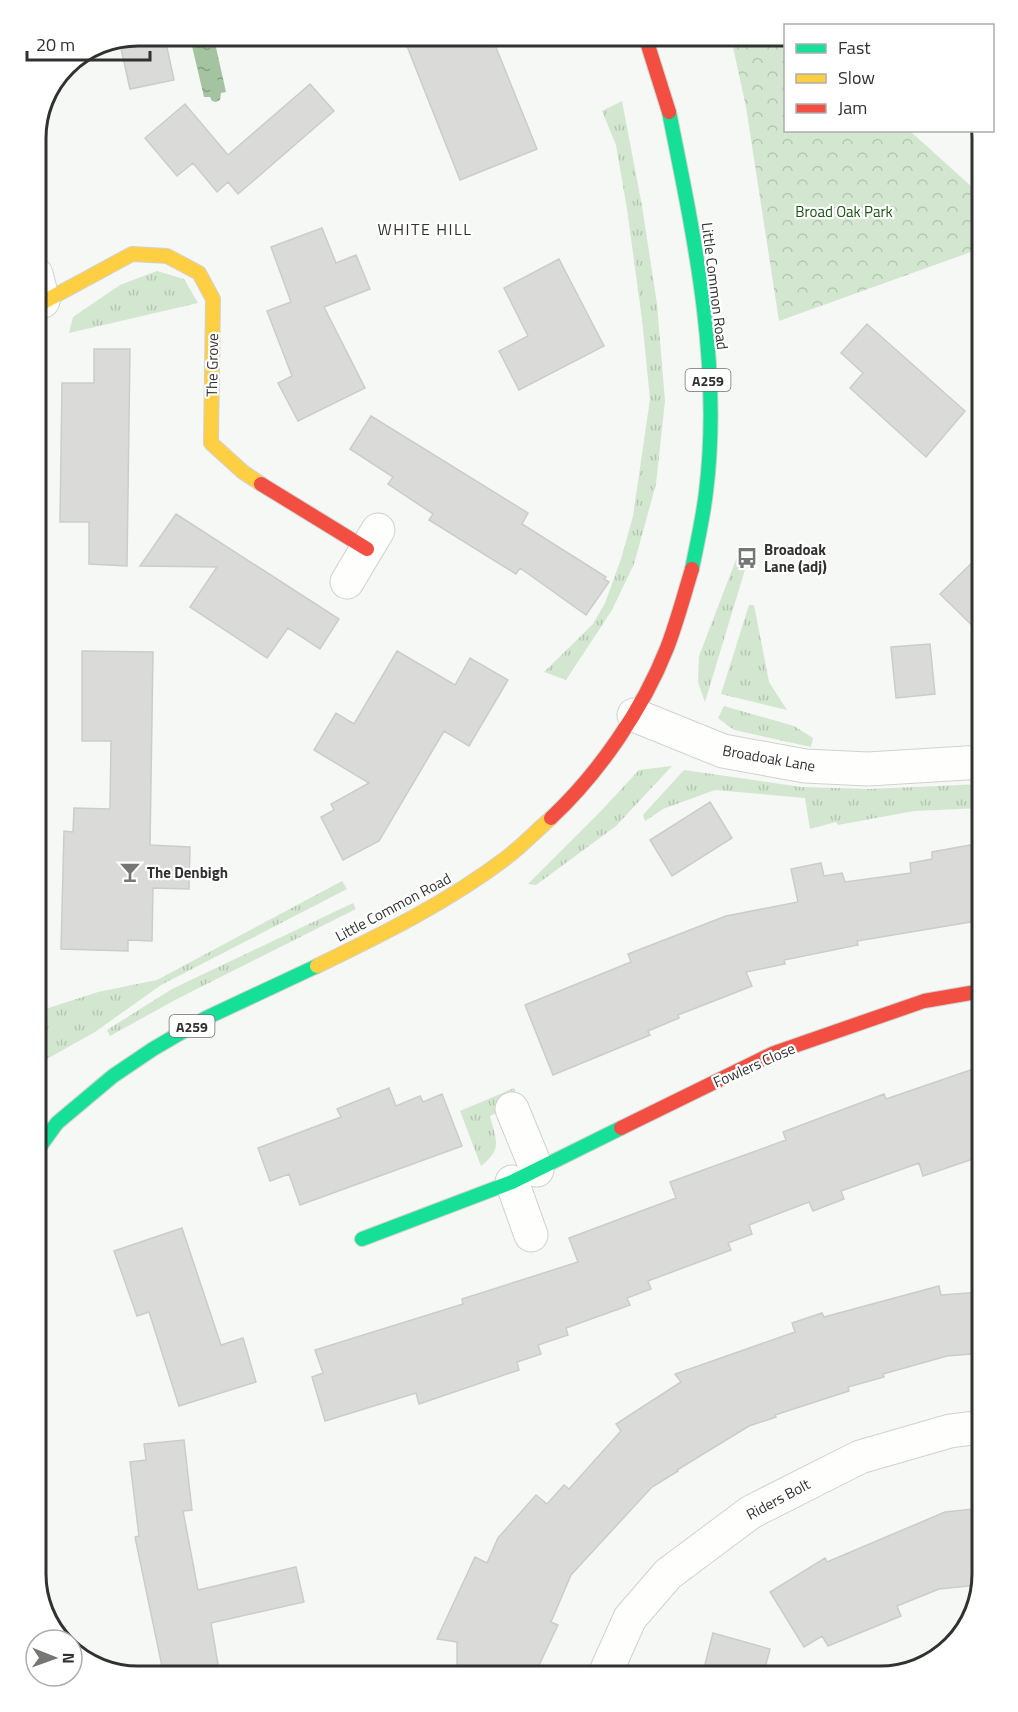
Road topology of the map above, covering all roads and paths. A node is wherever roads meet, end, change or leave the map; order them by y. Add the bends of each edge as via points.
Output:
1 (649, 47) edge
2 (47, 289) edge
3 (373, 540) joint
4 (347, 582) dead end
5 (634, 715) junction
6 (972, 763) edge
7 (972, 993) edge
8 (512, 1109) dead end
9 (46, 1138) edge
10 (524, 1176) junction
11 (531, 1235) dead end
12 (362, 1239) dead end
13 (972, 1428) edge
14 (609, 1666) edge

1 - 5 main road, Little Common Road / A259 via 668,105 688,207 705,316 710,416 706,492 692,568 667,648
2 - 3 main road, The Grove via 132,254 166,256 199,273 213,299 211,443 282,500
3 - 4 street, The Grove
5 - 6 street, Broadoak Lane via 723,751 805,766 868,769
5 - 9 main road, Little Common Road / A259 via 567,801 508,857 446,900 206,1018 153,1049 113,1076 57,1123
7 - 10 main road, Fowlers Close via 924,1001 774,1053
8 - 10 street
10 - 11 street
10 - 12 main road, Fowlers Close
13 - 14 street, Riders Bolt via 860,1456 751,1512 668,1574 630,1618

